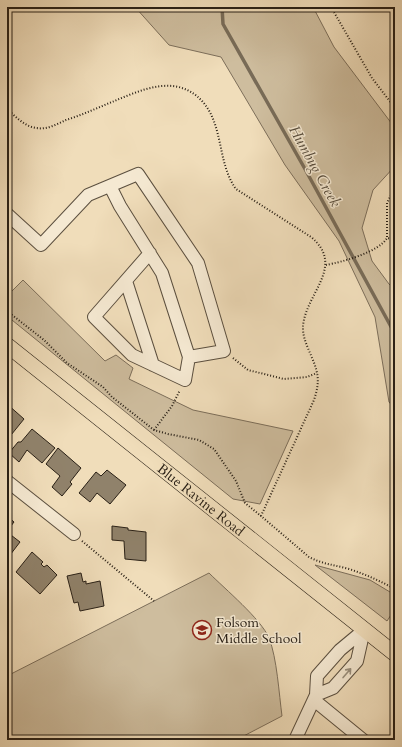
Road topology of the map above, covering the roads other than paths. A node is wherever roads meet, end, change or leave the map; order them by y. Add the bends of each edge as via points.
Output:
1 (110, 186) junction
2 (7, 214) edge
3 (150, 253) junction
4 (126, 281) junction
5 (7, 345) edge
6 (189, 357) junction
7 (153, 365) junction
8 (7, 480) edge
9 (74, 534) road end
10 (364, 630) junction
11 (395, 654) edge
12 (315, 698) junction
13 (299, 738) edge
14 (363, 740) edge

1 - 2 street via 88,195 41,245
1 - 3 street
1 - 6 street via 138,174 198,263 224,351
3 - 4 street
3 - 6 street via 162,273
4 - 7 street
4 - 7 street via 94,317 132,355
5 - 10 main road, Blue Ravine Road
6 - 7 street via 185,380
8 - 9 street
10 - 11 main road, Blue Ravine Road
10 - 12 street via 340,650 317,676
12 -> 10 street via 333,688 357,661
12 - 13 street
12 - 14 street

